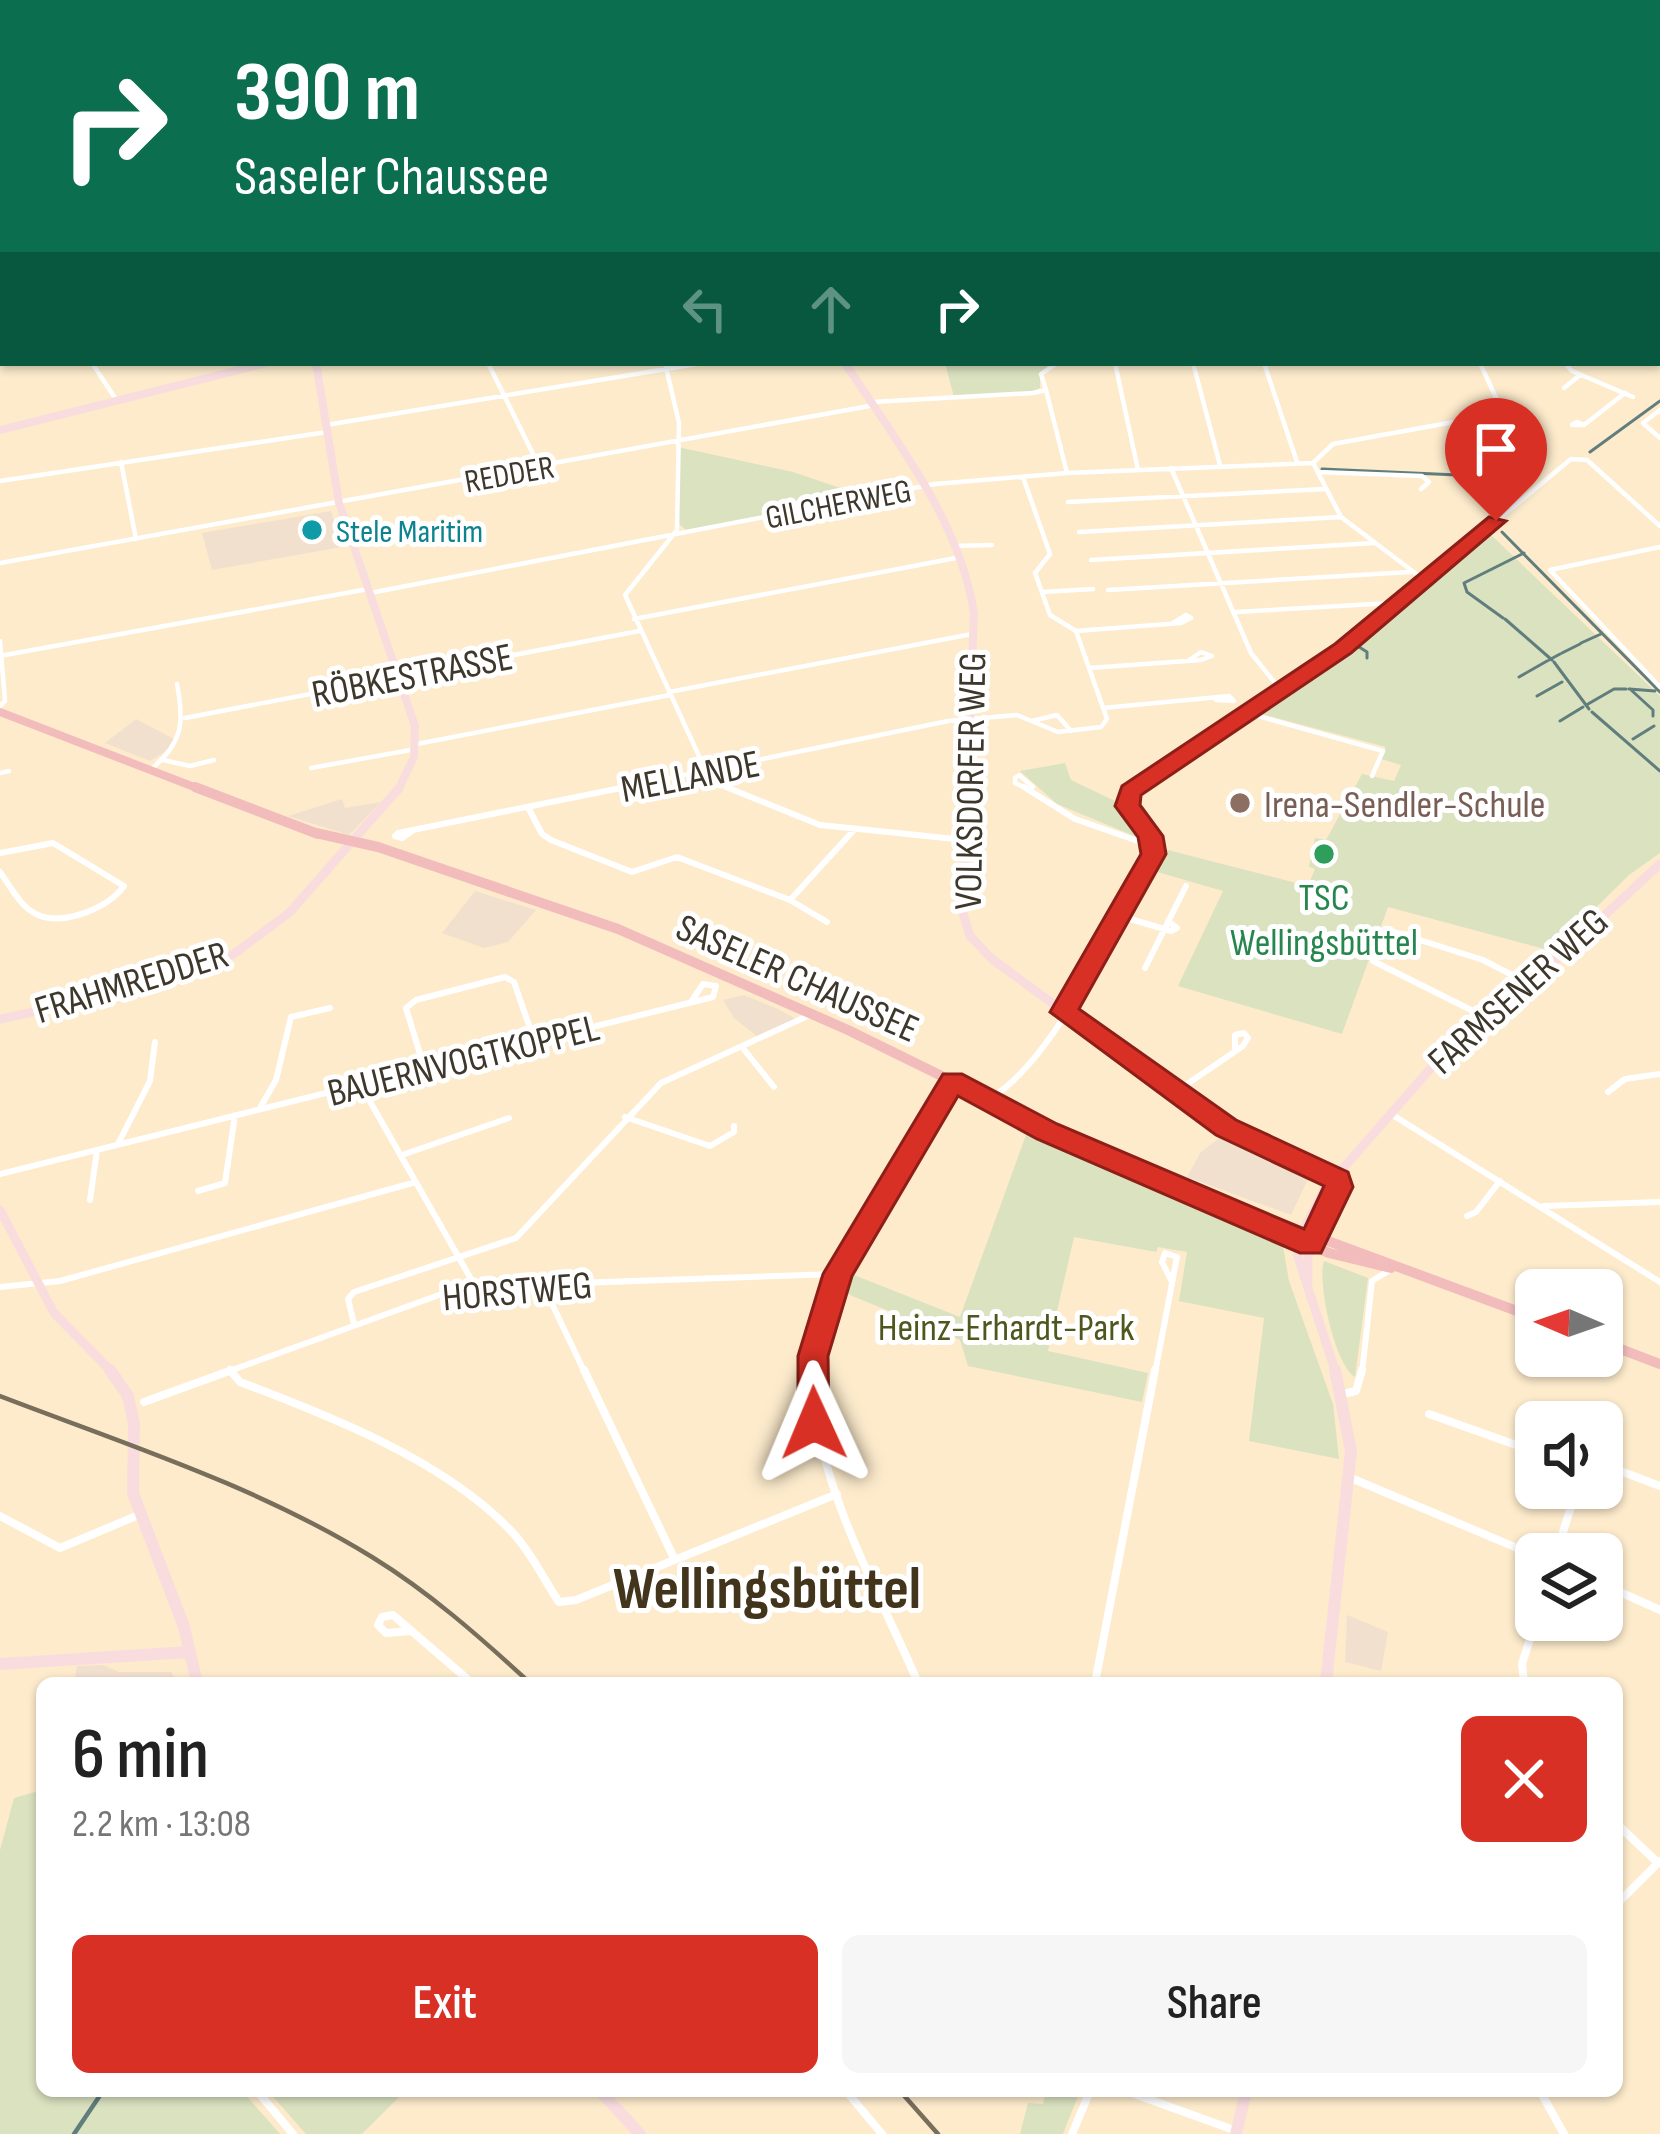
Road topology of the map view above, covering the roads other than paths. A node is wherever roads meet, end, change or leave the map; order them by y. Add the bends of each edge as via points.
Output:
1 (94, 366) edge
2 (254, 366) edge
3 (316, 366) edge
4 (489, 366) edge
5 (666, 366) edge
6 (847, 366) edge
7 (1053, 366) edge
8 (1115, 366) edge
9 (1193, 366) edge
10 (1265, 366) edge
11 (1481, 366) edge
12 (1569, 366) edge
13 (1580, 375) junction
14 (1564, 388) dead end
15 (1046, 390) junction
16 (1625, 393) junction
17 (504, 396) junction
18 (1633, 397) dead end
19 (117, 401) junction
20 (874, 404) junction
21 (1660, 410) edge
22 (1584, 425) dead end
23 (326, 429) junction
24 (0, 430) edge
25 (1660, 438) edge
26 (676, 444) junction
27 (122, 462) junction
28 (1297, 462) junction
29 (1312, 463) junction
30 (1220, 465) junction
31 (540, 467) junction
32 (1171, 468) junction
33 (1138, 470) junction
34 (1318, 472) junction
35 (1067, 473) junction
36 (1023, 477) junction
37 (0, 481) edge
38 (926, 486) junction
39 (1421, 488) dead end
40 (1326, 490) junction
41 (1184, 496) junction
42 (1068, 502) dead end
43 (339, 503) junction
44 (1341, 517) junction
45 (1196, 524) junction
46 (1660, 526) edge
47 (1079, 532) dead end
48 (673, 536) junction
49 (136, 539) junction
50 (1374, 543) junction
51 (992, 544) dead end
52 (951, 546) junction
53 (1660, 548) edge
54 (1209, 552) junction
55 (956, 558) junction
56 (1090, 560) dead end
57 (0, 562) edge
58 (1410, 572) junction
59 (1423, 579) junction
60 (1222, 581) junction
61 (1093, 590) dead end
62 (1108, 590) dead end
63 (369, 591) junction
64 (1043, 592) junction
65 (1394, 603) junction
66 (1236, 612) junction
67 (634, 620) junction
68 (1173, 623) dead end
69 (639, 631) junction
70 (1076, 631) junction
71 (972, 634) junction
72 (0, 641) edge
73 (5, 656) junction
74 (1189, 660) dead end
75 (1089, 668) junction
76 (398, 676) junction
77 (178, 684) dead end
78 (1660, 687) edge
79 (1279, 688) junction
80 (669, 694) junction
81 (1216, 700) dead end
82 (1103, 708) junction
83 (0, 709) edge
84 (1244, 712) junction
85 (185, 718) junction
86 (968, 719) junction
87 (1032, 721) junction
88 (1071, 731) junction
89 (416, 746) junction
90 (163, 760) junction
91 (214, 760) dead end
92 (311, 768) dead end
93 (9, 771) dead end
94 (149, 771) junction
95 (706, 772) junction
96 (0, 773) edge
97 (1372, 776) dead end
98 (1033, 787) dead end
99 (528, 808) junction
100 (412, 831) dead end
101 (853, 831) junction
102 (965, 840) junction
103 (352, 843) junction
104 (1152, 845) junction
105 (0, 854) edge
106 (1659, 866) edge
107 (0, 872) edge
108 (1186, 886) dead end
109 (790, 900) junction
110 (1120, 916) junction
111 (827, 922) dead end
112 (1166, 925) junction
113 (1144, 968) dead end
114 (1526, 982) junction
115 (691, 1002) dead end
116 (330, 1008) dead end
117 (1064, 1012) junction
118 (1479, 1014) junction
119 (810, 1015) junction
120 (0, 1018) edge
121 (534, 1040) junction
122 (155, 1042) dead end
123 (742, 1047) junction
124 (1234, 1048) dead end
125 (424, 1067) junction
126 (1660, 1074) edge
127 (952, 1081) junction
128 (360, 1084) junction
129 (774, 1087) dead end
130 (1607, 1092) dead end
131 (1174, 1093) junction
132 (982, 1097) junction
133 (258, 1109) junction
134 (1388, 1112) junction
135 (235, 1115) junction
136 (625, 1117) junction
137 (509, 1118) dead end
138 (734, 1126) dead end
139 (118, 1144) junction
140 (98, 1150) junction
141 (402, 1155) junction
142 (0, 1174) edge
143 (1337, 1180) junction
144 (1500, 1181) junction
145 (416, 1182) junction
146 (198, 1192) dead end
147 (90, 1200) dead end
148 (1660, 1202) edge
149 (1540, 1206) junction
150 (0, 1210) edge
151 (1467, 1216) dead end
152 (1307, 1237) junction
153 (462, 1259) junction
154 (1394, 1268) junction
155 (838, 1274) junction
156 (1172, 1282) dead end
157 (1660, 1282) edge
158 (542, 1284) junction
159 (38, 1286) junction
160 (475, 1286) junction
161 (0, 1287) edge
162 (1515, 1311) edge
163 (354, 1324) junction
164 (1623, 1350) edge
165 (1660, 1364) edge
166 (230, 1370) junction
167 (1362, 1372) junction
168 (1340, 1381) junction
169 (1343, 1394) junction
170 (144, 1402) dead end
171 (1429, 1414) dead end
172 (1515, 1445) edge
173 (1623, 1472) edge
174 (1351, 1478) junction
175 (1660, 1486) edge
176 (837, 1494) junction
177 (140, 1514) junction
178 (0, 1516) edge
179 (1515, 1547) edge
180 (674, 1558) junction
181 (1623, 1593) edge
182 (1660, 1610) edge
183 (410, 1631) dead end
184 (1529, 1641) edge
185 (190, 1652) junction
186 (0, 1664) edge
187 (196, 1677) edge
188 (465, 1677) edge
189 (915, 1677) edge
190 (1096, 1677) edge
191 (1327, 1677) edge
192 (1523, 1677) edge
193 (1623, 1830) edge
194 (1659, 1863) edge
195 (1623, 1898) edge
196 (262, 2097) edge
197 (606, 2097) edge
198 (851, 2097) edge
199 (1087, 2097) edge
200 (1142, 2097) edge
201 (1245, 2097) edge
202 (1543, 2097) edge
203 (1237, 2132) edge
204 (292, 2134) edge
205 (640, 2134) edge
206 (882, 2134) edge
207 (1072, 2134) edge
208 (1564, 2134) edge

1 - 19 street
2 - 19 street
3 - 23 street
4 - 17 street
5 - 17 street
5 - 26 street via 679,402
6 - 20 street, VOLKSDORFER WEG
7 - 15 street via 1041,374
8 - 33 street
9 - 30 street
10 - 28 street
11 - 29 street via 1503,413 1333,444
12 - 13 street
13 - 14 street
13 - 16 street
15 - 20 street, REDDER
15 - 35 street
16 - 18 street
16 - 22 street
17 - 23 street
17 - 31 street
19 - 24 street
20 - 26 street, REDDER
20 - 38 street, VOLKSDORFER WEG
21 - 25 street via 1643,424
23 - 27 street
23 - 43 street
26 - 31 street, REDDER
26 - 48 street
27 - 37 street
27 - 49 street
28 - 29 street, GILCHERWEG
28 - 30 street, GILCHERWEG
29 - 34 street
30 - 32 street, GILCHERWEG
31 - 43 street, REDDER
32 - 33 street, GILCHERWEG
32 - 41 street
33 - 35 street, GILCHERWEG
34 - 39 street via 1422,476 1429,482
34 - 40 street
35 - 36 street, GILCHERWEG
36 - 38 street, GILCHERWEG
36 - 64 street via 1050,554 1035,573
38 - 48 street, GILCHERWEG
38 - 52 street, VOLKSDORFER WEG
40 - 41 street
40 - 44 street
41 - 42 street
41 - 45 street
43 - 49 street, REDDER
43 - 63 street
44 - 45 street
44 - 50 street
45 - 47 street
45 - 54 street
46 - 59 street via 1587,460 1571,459
48 - 63 street, GILCHERWEG
48 - 67 street via 628,586
49 - 57 street, REDDER
50 - 54 street
50 - 58 street
51 - 52 street
52 - 55 street, VOLKSDORFER WEG
53 - 78 street via 1550,570
54 - 56 street
54 - 60 street
55 - 67 street
55 - 71 street, VOLKSDORFER WEG via 970,586
58 - 59 street
58 - 60 street
59 - 65 street
60 - 62 street
60 - 66 street
61 - 64 street
63 - 73 street, GILCHERWEG
63 - 76 street
64 - 70 street via 1054,621
65 - 66 street
65 - 79 street
66 - 79 street via 1251,653
67 - 69 street
68 - 70 street
69 - 76 street, RÖBKESTRASSE
69 - 80 street
70 - 75 street
71 - 80 street
71 - 86 street, VOLKSDORFER WEG
72 - 73 street
73 - 83 street
74 - 75 street
75 - 82 street
76 - 85 street, RÖBKESTRASSE
76 - 89 street
77 - 85 street
79 - 84 street
80 - 89 street
80 - 95 street
81 - 82 street
82 - 88 street via 1108,719 1101,727
83 - 94 main road, SASELER CHAUSSEE
84 - 97 street via 1383,751
84 - 104 street via 1130,792 1127,806
85 - 90 street via 181,742
86 - 87 street, MELLANDE
86 - 95 street, MELLANDE
86 - 102 street, VOLKSDORFER WEG
87 - 88 street
87 - 88 street via 1057,715
89 - 92 street
89 - 103 street, FRAHMREDDER via 400,789
90 - 91 street
90 - 94 street
93 - 96 street
94 - 103 main road, SASELER CHAUSSEE
95 - 99 street, MELLANDE
95 - 101 street via 779,811
98 - 104 street via 1080,821
99 - 100 street, MELLANDE
99 - 109 street via 551,840 632,872 677,857
101 - 102 street
101 - 109 street
102 - 117 street, VOLKSDORFER WEG via 962,914 970,936
103 - 119 main road, SASELER CHAUSSEE via 618,929
103 - 120 street, FRAHMREDDER via 273,927 228,956
104 - 110 street
105 - 107 street via 52,843 124,886 106,903 44,916
106 - 114 street, FARMSENER WEG
108 - 112 street
109 - 111 street
110 - 112 street
110 - 117 street
112 - 113 street
114 - 118 street, FARMSENER WEG
114 - 118 street via 1385,929 1373,961
115 - 121 street, BAUERNVOGTKOPPEL
116 - 133 street via 291,1018 276,1079
117 - 131 street, VOLKSDORFER WEG
117 - 132 street via 1006,1094
118 - 134 street, FARMSENER WEG
119 - 123 street
119 - 127 main road, SASELER CHAUSSEE
121 - 125 street, BAUERNVOGTKOPPEL
121 - 125 street via 514,982 491,980 406,1008
122 - 139 street via 145,1090
123 - 129 street
123 - 136 street via 661,1083
124 - 131 street
125 - 128 street, BAUERNVOGTKOPPEL
126 - 130 street via 1625,1078
127 - 132 main road, SASELER CHAUSSEE
127 - 155 street
128 - 133 street, BAUERNVOGTKOPPEL
128 - 141 street
131 - 143 street, VOLKSDORFER WEG via 1243,1137
132 - 152 main road, SASELER CHAUSSEE via 1226,1204 1230,1213
133 - 135 street, BAUERNVOGTKOPPEL
134 - 143 street, FARMSENER WEG
134 - 144 street
135 - 139 street, BAUERNVOGTKOPPEL
135 - 146 street via 225,1184
136 - 138 street via 710,1146
136 - 153 street via 516,1238
137 - 141 street
139 - 140 street, BAUERNVOGTKOPPEL
140 - 142 street, BAUERNVOGTKOPPEL
140 - 147 street
141 - 145 street
143 - 152 street, FARMSENER WEG
144 - 149 street
144 - 151 street
145 - 153 street
145 - 159 street
148 - 149 street
149 - 157 street
150 - 159 street
152 - 154 main road, SASELER CHAUSSEE
152 - 168 street via 1297,1264
153 - 160 street
153 - 163 street via 354,1292
154 - 162 main road, SASELER CHAUSSEE
154 - 167 street via 1372,1281
155 - 158 street, HORSTWEG
155 - 176 street via 813,1356 814,1423
156 - 190 street
158 - 160 street, HORSTWEG
158 - 180 street
159 - 161 street
159 - 177 street via 122,1385 134,1416 132,1487
160 - 163 street, HORSTWEG
163 - 166 street, HORSTWEG
164 - 165 main road
166 - 170 street, HORSTWEG
166 - 180 street via 240,1382 330,1416 458,1487 514,1534 560,1601
167 - 168 street
167 - 169 street via 1358,1389
168 - 169 street
169 - 174 street
171 - 172 street
173 - 175 street
174 - 179 street
174 - 191 street
176 - 180 street
176 - 189 street
177 - 178 street via 60,1548
177 - 185 street
181 - 182 street
183 - 188 street
184 - 192 street
185 - 186 street
185 - 187 street
193 - 194 street
194 - 195 street
196 - 204 street
197 - 205 street
198 - 206 street
199 - 207 street
200 - 203 street
201 - 203 street
202 - 208 street

